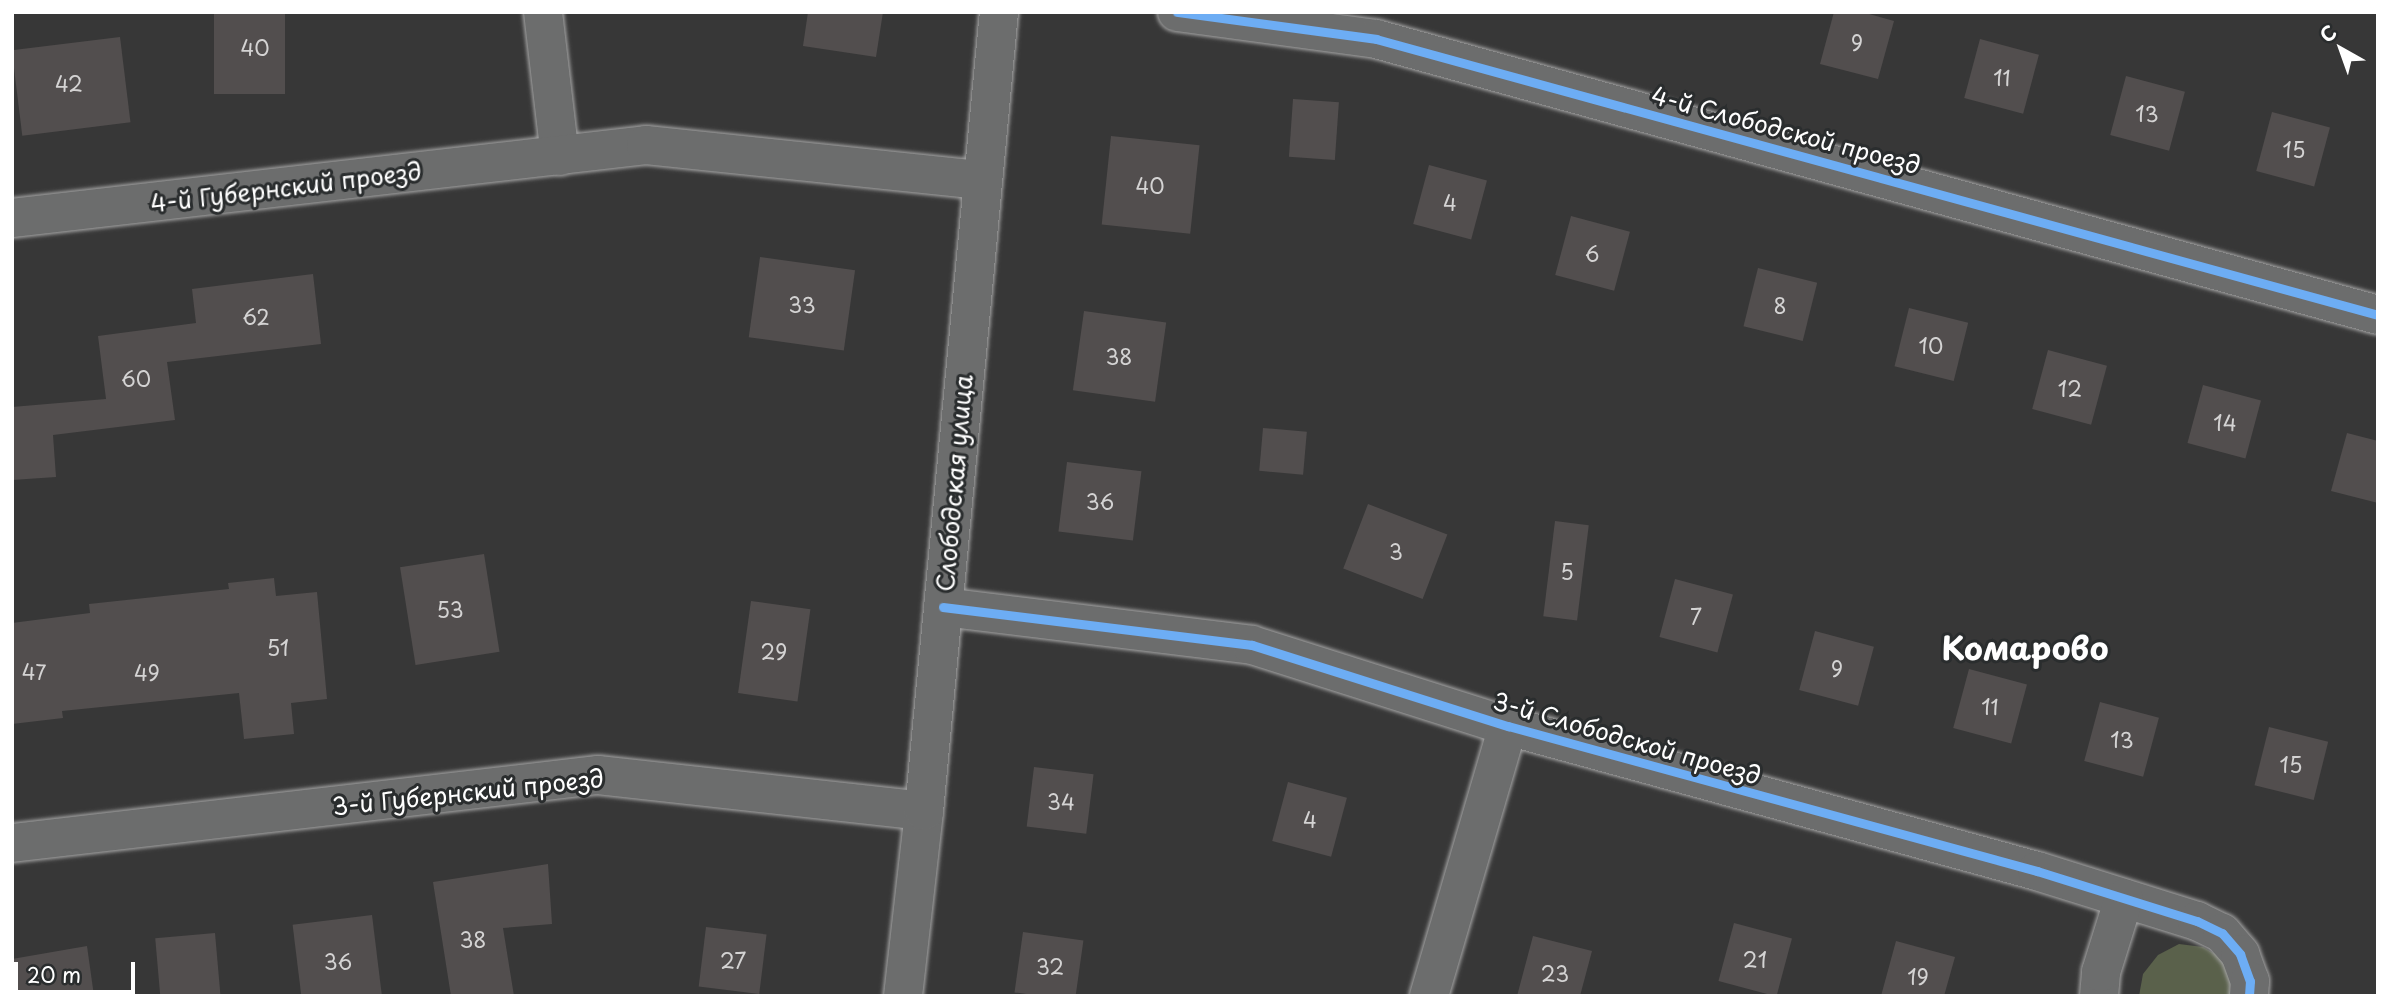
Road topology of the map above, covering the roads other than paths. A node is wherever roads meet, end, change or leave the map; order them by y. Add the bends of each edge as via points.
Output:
1 (543, 12) edge
2 (999, 12) edge
3 (1177, 12) edge
4 (560, 156) junction
5 (981, 180) junction
6 (12, 218) edge
7 (2378, 316) edge
8 (943, 607) junction
9 (1508, 726) junction
10 (924, 811) junction
11 (12, 843) edge
12 (2124, 898) junction
13 (903, 996) edge
14 (1429, 996) edge
15 (2099, 996) edge
16 (2249, 996) edge

1 - 4 street
2 - 5 street, Слободская улица
3 - 7 street, 4-й Слободской проезд via 1376,39
4 - 5 street, 4-й Губернский проезд via 646,145
4 - 6 street, 4-й Губернский проезд
5 - 8 street, Слободская улица
8 - 9 street, 3-й Слободской проезд via 1252,645
8 - 10 street, Слободская улица
9 - 12 street, 3-й Слободской проезд
9 - 14 street, 3-й Слободской проезд
10 - 11 street, 3-й Губернский проезд via 598,775
10 - 13 street, Слободская улица
12 - 15 street via 2101,972
12 - 16 street, 3-й Слободской проезд via 2222,933 2240,954 2250,981

